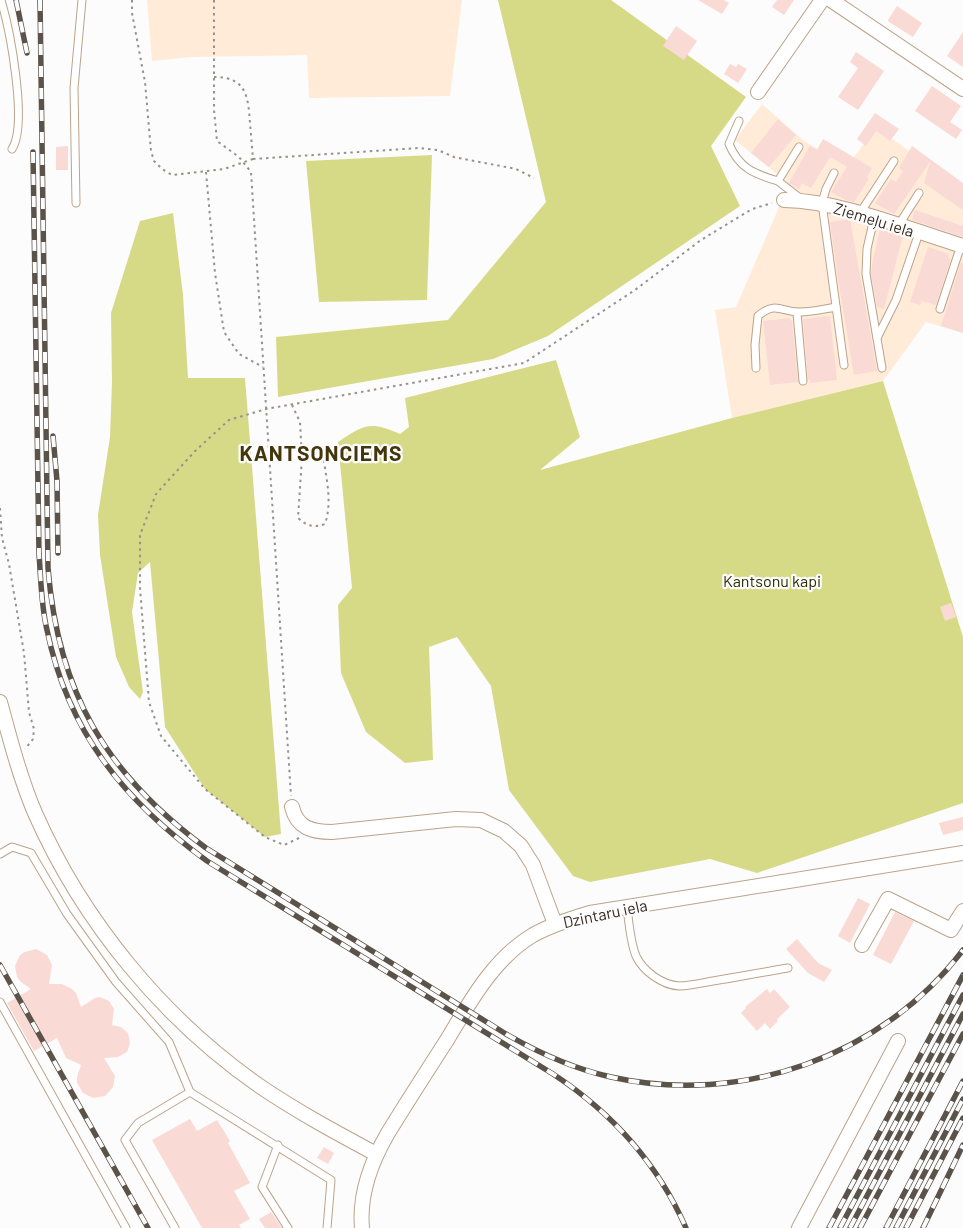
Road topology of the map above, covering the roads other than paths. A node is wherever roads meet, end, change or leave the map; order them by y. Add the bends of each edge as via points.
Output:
1 (1, 0) edge
2 (82, 0) edge
3 (822, 0) edge
4 (831, 0) edge
5 (963, 90) edge
6 (758, 92) dead end
7 (739, 122) dead end
8 (799, 147) dead end
9 (12, 149) dead end
10 (894, 161) dead end
11 (834, 173) dead end
12 (778, 181) junction
13 (919, 193) dead end
14 (784, 200) road end
15 (802, 200) junction
16 (76, 203) dead end
17 (822, 203) junction
18 (860, 213) junction
19 (874, 218) junction
20 (898, 226) junction
21 (919, 232) junction
22 (962, 246) edge
23 (836, 307) junction
24 (940, 310) dead end
25 (797, 313) junction
26 (877, 338) junction
27 (844, 365) dead end
28 (756, 368) dead end
29 (882, 368) dead end
30 (804, 381) dead end
31 (0, 702) edge
32 (292, 807) road end
33 (963, 853) edge
34 (0, 854) edge
35 (627, 907) junction
36 (963, 911) edge
37 (555, 924) junction
38 (862, 945) dead end
39 (788, 968) dead end
40 (0, 1002) edge
41 (898, 1042) dead end
42 (190, 1092) junction
43 (278, 1145) junction
44 (376, 1154) junction
45 (126, 1228) edge
46 (176, 1228) edge
47 (288, 1228) edge
48 (327, 1228) edge
49 (362, 1228) edge
50 (799, 1228) edge

1 - 9 lane via 10,34 18,110 18,137
2 - 16 lane via 74,88
3 - 6 street
4 - 5 street
7 - 12 lane via 729,144 733,153 758,175
8 - 12 lane
10 - 18 lane
11 - 17 lane
12 - 15 lane
13 - 20 lane
14 - 15 street, Ziemeļu iela
15 - 17 street, Ziemeļu iela
17 - 18 street, Ziemeļu iela
17 - 23 lane
18 - 19 street, Ziemeļu iela
19 - 20 street, Ziemeļu iela
19 - 26 lane via 867,249 866,274
20 - 21 street, Ziemeļu iela
21 - 22 street, Ziemeļu iela
21 - 26 lane via 896,300
22 - 24 lane
23 - 25 lane
23 - 27 lane
25 - 28 lane via 780,308 766,309 758,316
25 - 30 lane
26 - 29 lane
31 - 44 street via 34,812 60,864 117,950 193,1033 262,1088
32 - 37 street via 300,824 315,832 456,819 481,820 504,831 521,846
33 - 35 street, Dzintaru iela
34 - 42 lane via 12,847 31,853 67,914 116,982 169,1042
35 - 37 street, Dzintaru iela
35 - 39 lane via 637,957 644,968 665,982 678,986
36 - 38 street via 951,930 888,899
37 - 44 street, Dzintaru iela via 532,936 496,967
40 - 45 lane
41 - 50 street
42 - 43 lane
42 - 46 lane via 138,1123 125,1140
43 - 47 lane via 262,1187
43 - 48 lane via 331,1180
44 - 49 street, Dzintaru iela via 366,1185

